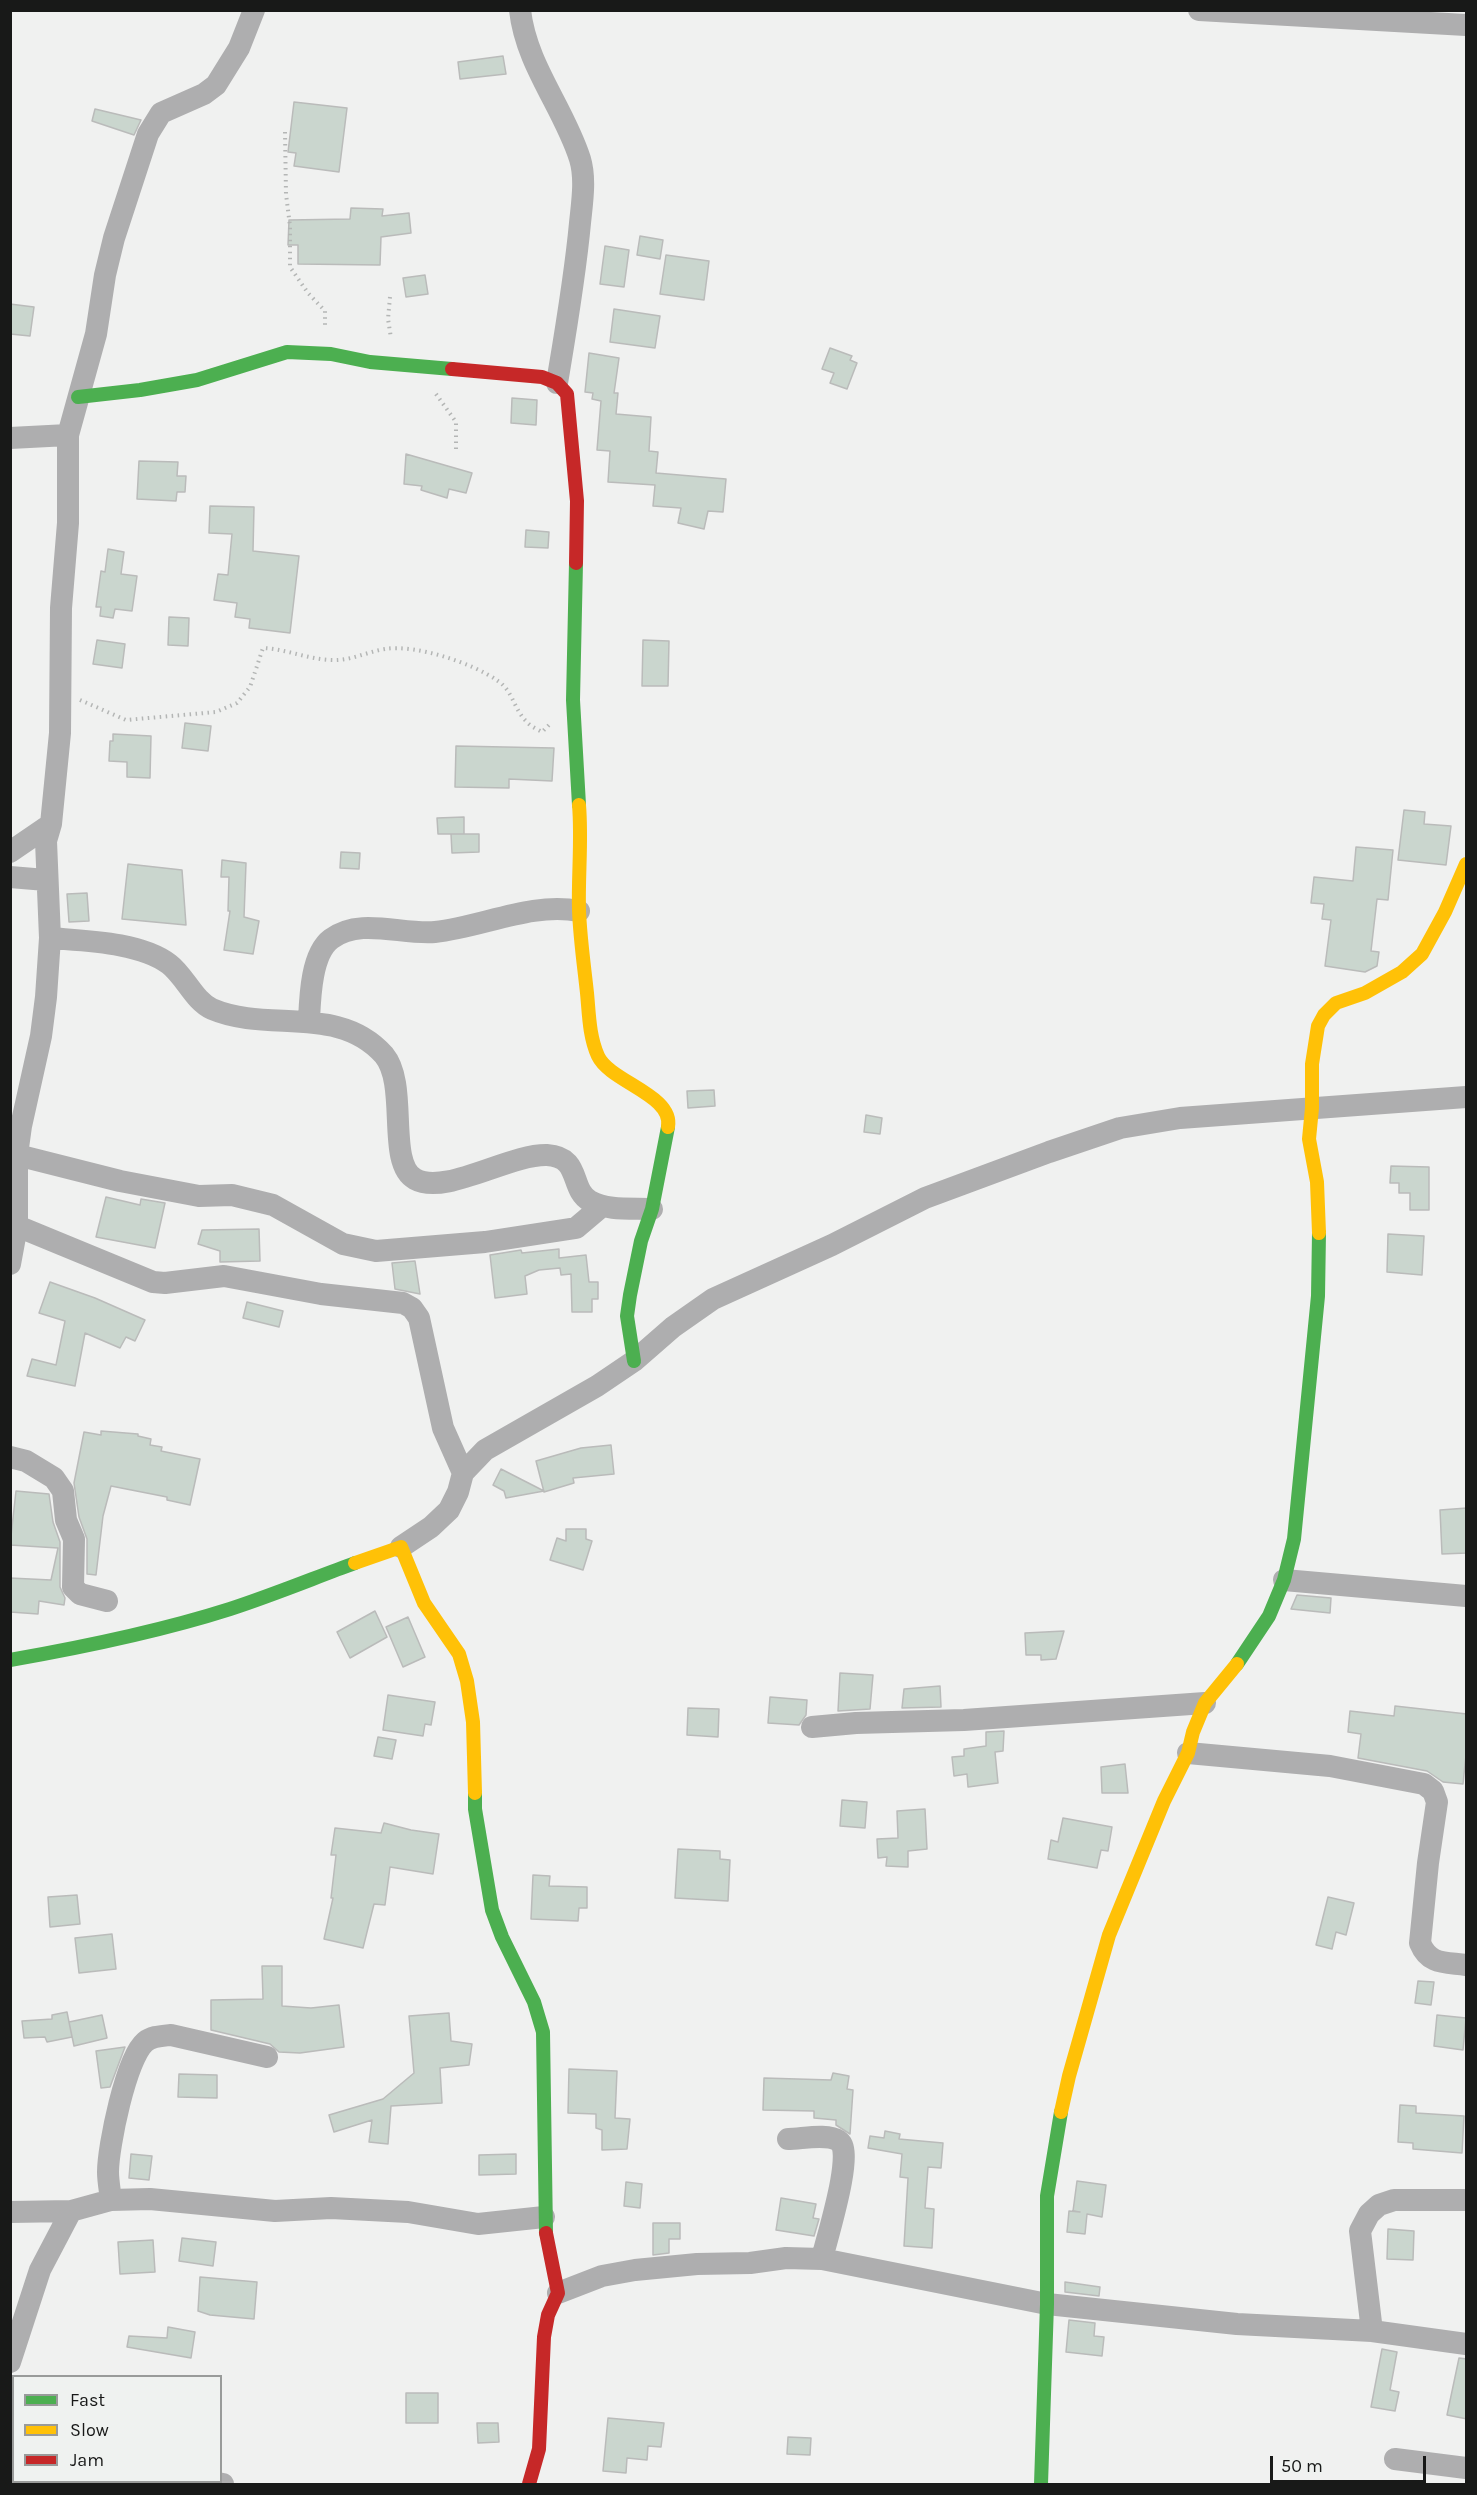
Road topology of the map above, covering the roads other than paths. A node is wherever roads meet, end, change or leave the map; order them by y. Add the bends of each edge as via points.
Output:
1 (254, 10) edge
2 (520, 10) edge
3 (1199, 10) edge
4 (1467, 25) edge
5 (557, 383) junction
6 (78, 397) junction
7 (68, 435) junction
8 (10, 438) edge
9 (51, 824) junction
10 (10, 852) edge
11 (1467, 864) edge
12 (10, 877) edge
13 (46, 879) junction
14 (579, 911) junction
15 (50, 938) junction
16 (309, 1021) junction
17 (1467, 1097) edge
18 (1312, 1108) junction
19 (17, 1155) junction
20 (602, 1206) junction
21 (652, 1209) junction
22 (17, 1226) junction
23 (12, 1254) edge
24 (633, 1361) junction
25 (10, 1457) edge
26 (463, 1473) junction
27 (401, 1547) junction
28 (1284, 1580) junction
29 (1467, 1596) edge
30 (107, 1601) dead end
31 (10, 1660) edge
32 (1205, 1703) junction
33 (812, 1727) dead end
34 (1188, 1752) junction
35 (1467, 1965) edge
36 (267, 2057) dead end
37 (788, 2139) dead end
38 (111, 2200) junction
39 (1467, 2200) edge
40 (71, 2211) junction
41 (10, 2212) edge
42 (544, 2217) junction
43 (822, 2259) junction
44 (558, 2293) junction
45 (1047, 2304) junction
46 (1372, 2331) junction
47 (1467, 2344) edge
48 (10, 2362) edge
49 (1395, 2459) dead end
50 (1467, 2468) edge
51 (529, 2484) edge
52 (1041, 2484) edge

1 - 6 street via 239,48 216,85 161,113 147,134 114,238 96,334
2 - 5 street via 534,64 581,163 583,189 576,269
3 - 4 street
5 - 6 street via 542,377 287,352 197,380
5 - 14 street via 567,394 578,501 573,700 581,831
6 - 7 street
7 - 8 street
7 - 9 street via 60,733
9 - 10 street
9 - 13 street via 46,841
11 - 18 street via 1422,954 1402,972 1336,1004 1324,1015 1318,1026 1312,1064
12 - 13 street
13 - 15 street
14 - 16 street via 543,909 434,932 345,930 329,940 320,956 312,980
14 - 21 street via 591,1034 598,1057 612,1073 653,1098 669,1121
15 - 16 street via 93,941 149,953 168,963 212,1009 244,1017
15 - 19 street via 41,1036
16 - 20 street via 346,1028 366,1039 385,1057 397,1082 398,1138 403,1163 412,1178 424,1183 443,1183 525,1157 548,1155 572,1167 580,1190 588,1200
17 - 18 street
18 - 24 street via 1180,1118 1120,1128 935,1194 713,1299
18 - 28 street via 1309,1139 1317,1182 1318,1296 1294,1539
19 - 20 street via 131,1183 199,1196 232,1195 273,1205 343,1244 376,1251 485,1242 576,1228
19 - 22 street
20 - 21 street
21 - 24 street via 641,1241 627,1316
22 - 23 street
22 - 26 street via 153,1282 224,1276 321,1294 403,1303 412,1308 422,1328 443,1428
24 - 26 street via 485,1450
25 - 30 street via 26,1461 54,1478 63,1491 66,1520 74,1539 73,1587 80,1594
26 - 27 street via 448,1510
27 - 31 street via 202,1617
27 - 42 street via 424,1603 459,1654 473,1722 475,1809 492,1910 534,2002 543,2032
28 - 29 street
28 - 32 street via 1269,1616 1234,1669
32 - 33 street
32 - 34 street
34 - 35 street via 1330,1766 1424,1784 1433,1791 1437,1802 1420,1943 1424,1954 1432,1960
34 - 45 street via 1109,1935 1069,2076 1047,2196
36 - 38 street via 171,2035 144,2043 127,2080 110,2148
37 - 43 street via 832,2138 845,2148 841,2188
38 - 40 street
38 - 42 street via 167,2199 275,2211 331,2208 408,2212 478,2224
39 - 46 street via 1394,2200 1369,2214 1360,2231
40 - 41 street
40 - 48 street via 40,2270
42 - 44 street
43 - 44 street via 786,2258 636,2270 602,2276
43 - 45 street
44 - 51 street via 548,2314 544,2337 538,2449
45 - 46 street via 1237,2324
45 - 52 street
46 - 47 street
49 - 50 street

